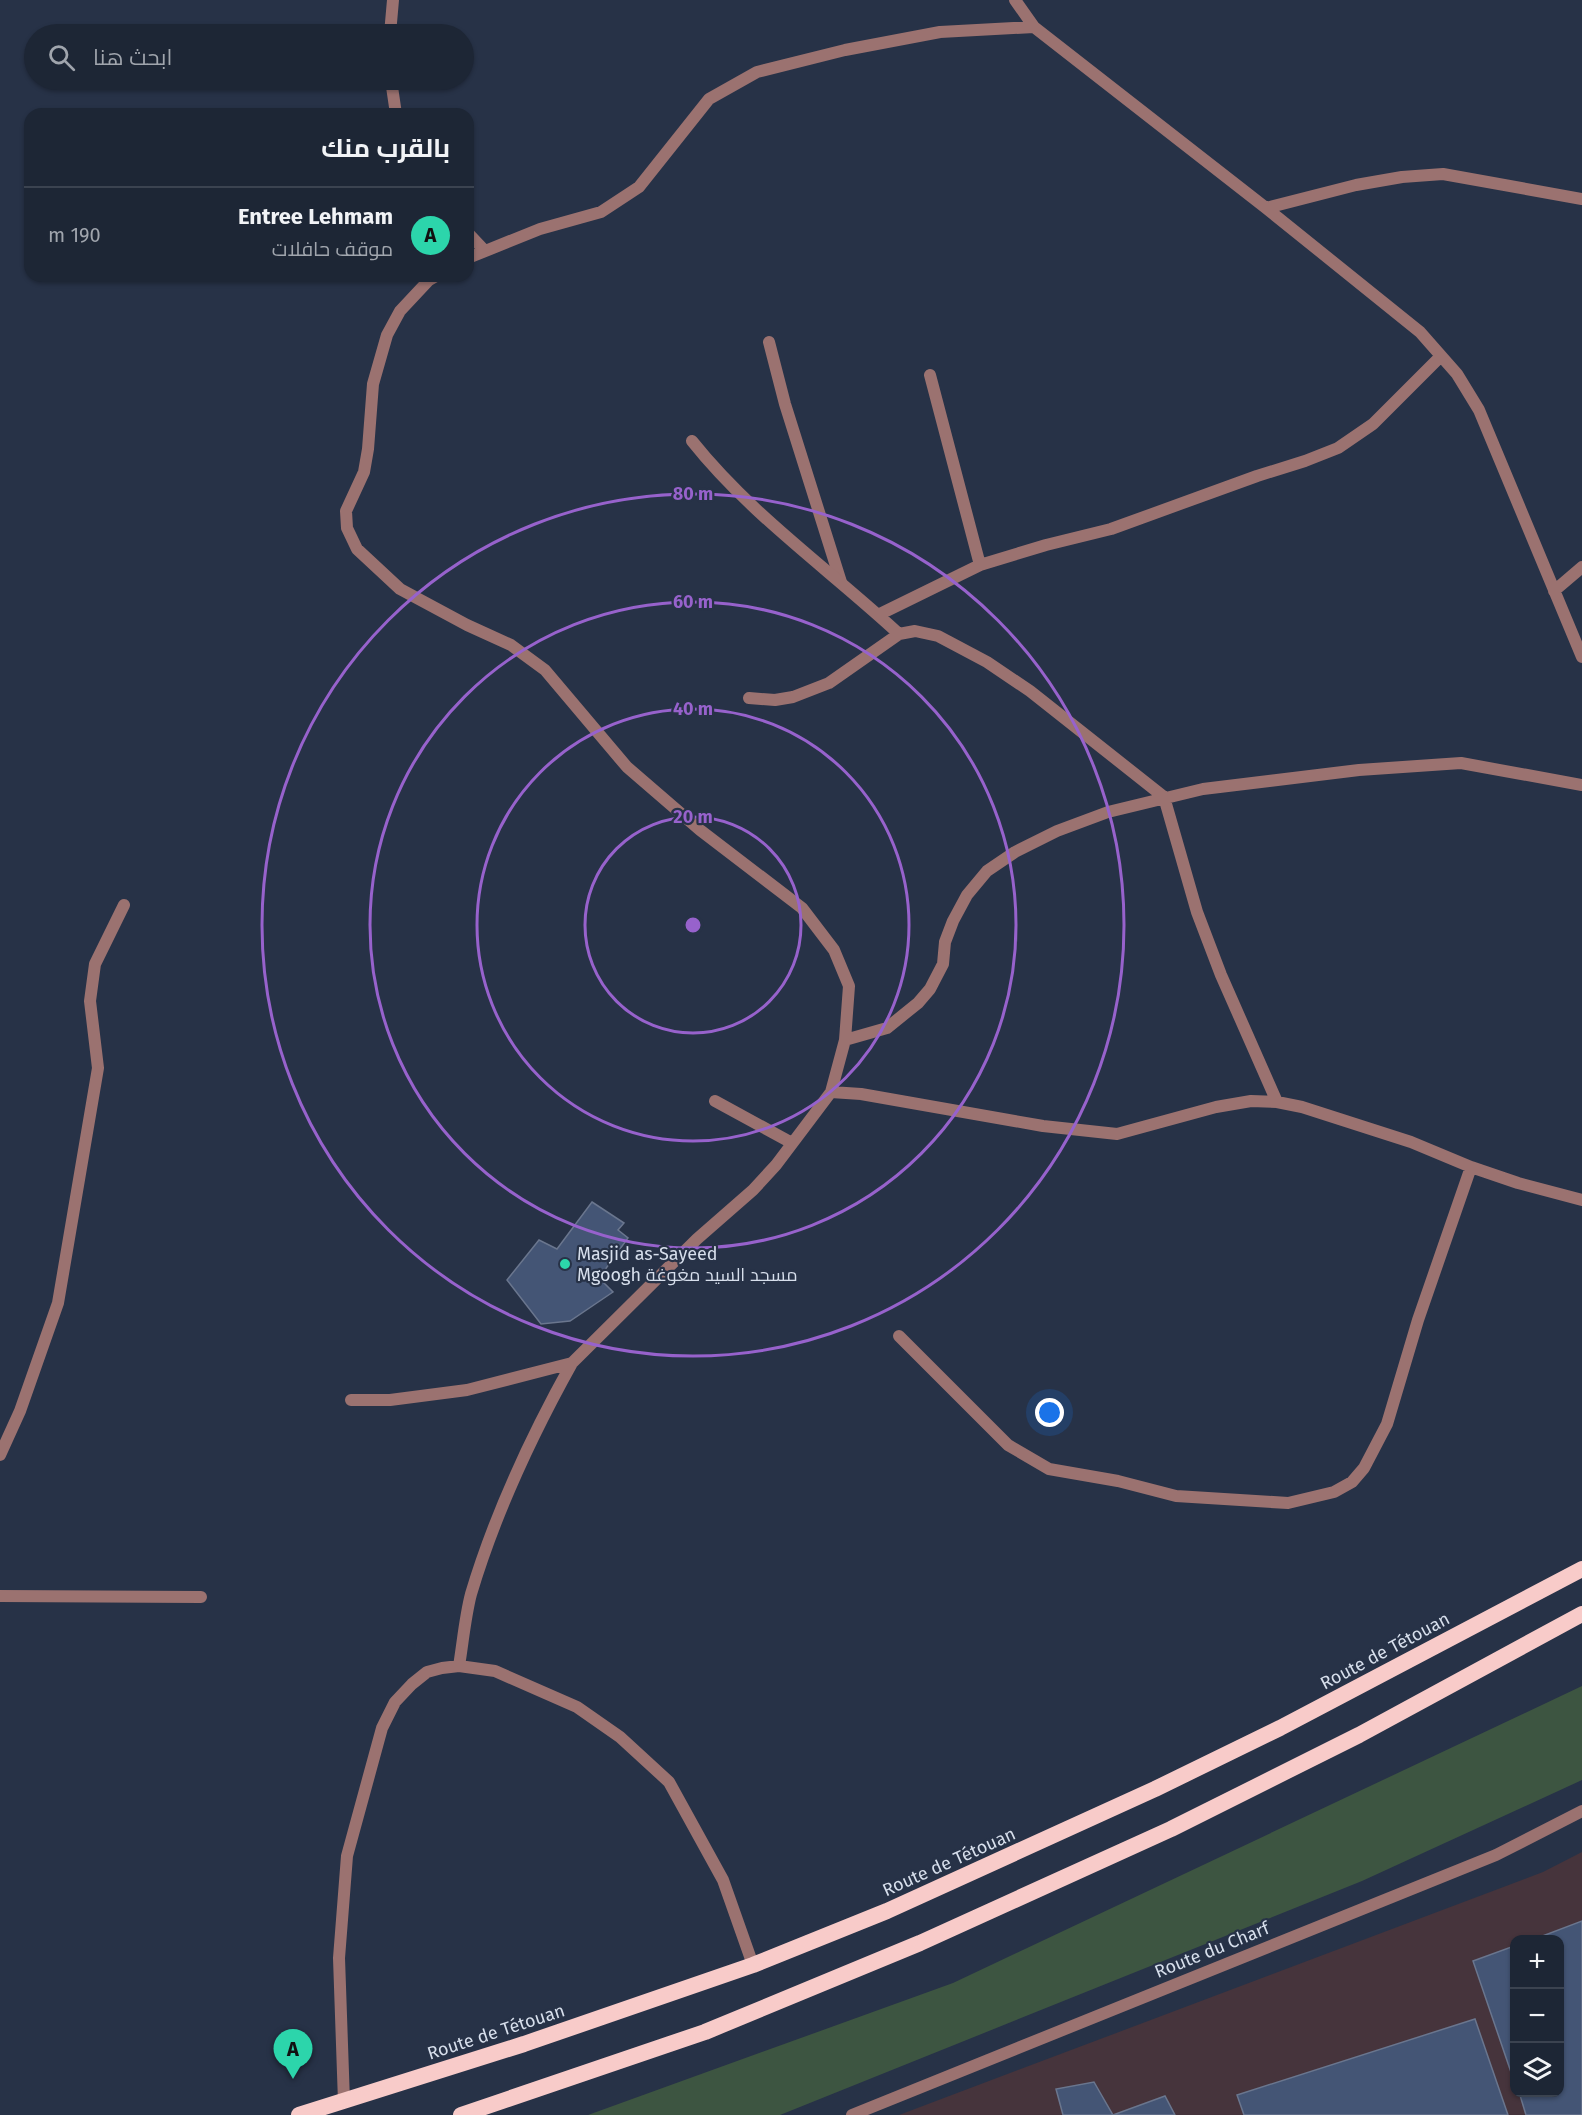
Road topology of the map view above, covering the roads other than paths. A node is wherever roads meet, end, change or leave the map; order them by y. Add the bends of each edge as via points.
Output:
1 (393, 0) edge
2 (1015, 0) edge
3 (391, 24) edge
4 (1034, 27) junction
5 (392, 90) edge
6 (395, 108) edge
7 (1582, 199) edge
8 (1266, 208) junction
9 (474, 239) edge
10 (485, 250) junction
11 (474, 255) edge
12 (427, 282) edge
13 (769, 342) dead end
14 (1441, 356) junction
15 (930, 375) dead end
16 (692, 441) dead end
17 (980, 566) junction
18 (1582, 567) edge
19 (841, 582) junction
20 (1554, 591) junction
21 (879, 615) junction
22 (899, 634) junction
23 (1582, 657) edge
24 (749, 698) dead end
25 (1582, 785) edge
26 (1164, 797) junction
27 (124, 905) dead end
28 (845, 1040) junction
29 (831, 1092) junction
30 (715, 1101) dead end
31 (1277, 1101) junction
32 (792, 1143) junction
33 (1471, 1167) junction
34 (1582, 1200) edge
35 (898, 1336) dead end
36 (572, 1363) junction
37 (351, 1400) dead end
38 (0, 1455) edge
39 (1582, 1569) edge
40 (0, 1596) edge
41 (201, 1597) dead end
42 (1582, 1614) edge
43 (459, 1666) junction
44 (1582, 1811) edge
45 (753, 1965) junction
46 (344, 2102) junction
47 (299, 2115) edge
48 (461, 2115) edge
49 (852, 2115) edge

1 - 3 street
2 - 4 street
4 - 8 street
4 - 10 street via 940,32 757,72 709,99 639,187 601,212
5 - 6 street
7 - 8 street via 1443,174 1368,183
8 - 14 street via 1420,332
9 - 10 street
10 - 11 street
12 - 28 street via 400,311 387,335 373,384 364,471 346,512 357,549 400,589 511,645 545,670 627,767 700,830 802,908 834,950 849,986
13 - 19 street
14 - 17 street via 1373,424 1338,448 1111,529
14 - 20 street via 1479,410
15 - 17 street
16 - 19 street via 734,489
17 - 21 street
18 - 20 street
19 - 21 street
20 - 23 street
21 - 22 street
22 - 24 street via 829,683 793,697
22 - 26 street via 915,631 938,636 987,662 1030,691
25 - 26 street via 1461,763 1359,770
26 - 28 street via 1057,831 987,871 967,895 953,921 945,942 943,964 918,1004 887,1028
26 - 31 street via 1197,912
27 - 38 street via 95,964 90,1001 98,1068 58,1303
28 - 29 street
29 - 31 street via 1117,1134 1216,1107
29 - 32 street
30 - 32 street
31 - 33 street via 1411,1142
32 - 36 street via 753,1190 697,1239
33 - 34 street
33 - 35 street via 1387,1424 1364,1468 1352,1482 1334,1492 1288,1503 1176,1496 1048,1469 1008,1445
36 - 37 street via 467,1390 390,1400
36 - 43 street via 536,1432 493,1533 471,1596
39 - 45 highway, Route de Tétouan via 1155,1790 887,1911
40 - 41 street
42 - 48 highway via 1359,1735 1171,1829 920,1943 705,2032
43 - 45 street via 495,1671 577,1707 620,1737 669,1782 723,1880
43 - 46 street via 427,1672 395,1702 382,1728 347,1856 339,1958
44 - 49 street, Route du Charf via 1496,1855
45 - 46 highway, Route de Tétouan
46 - 47 highway, Route de Tétouan

